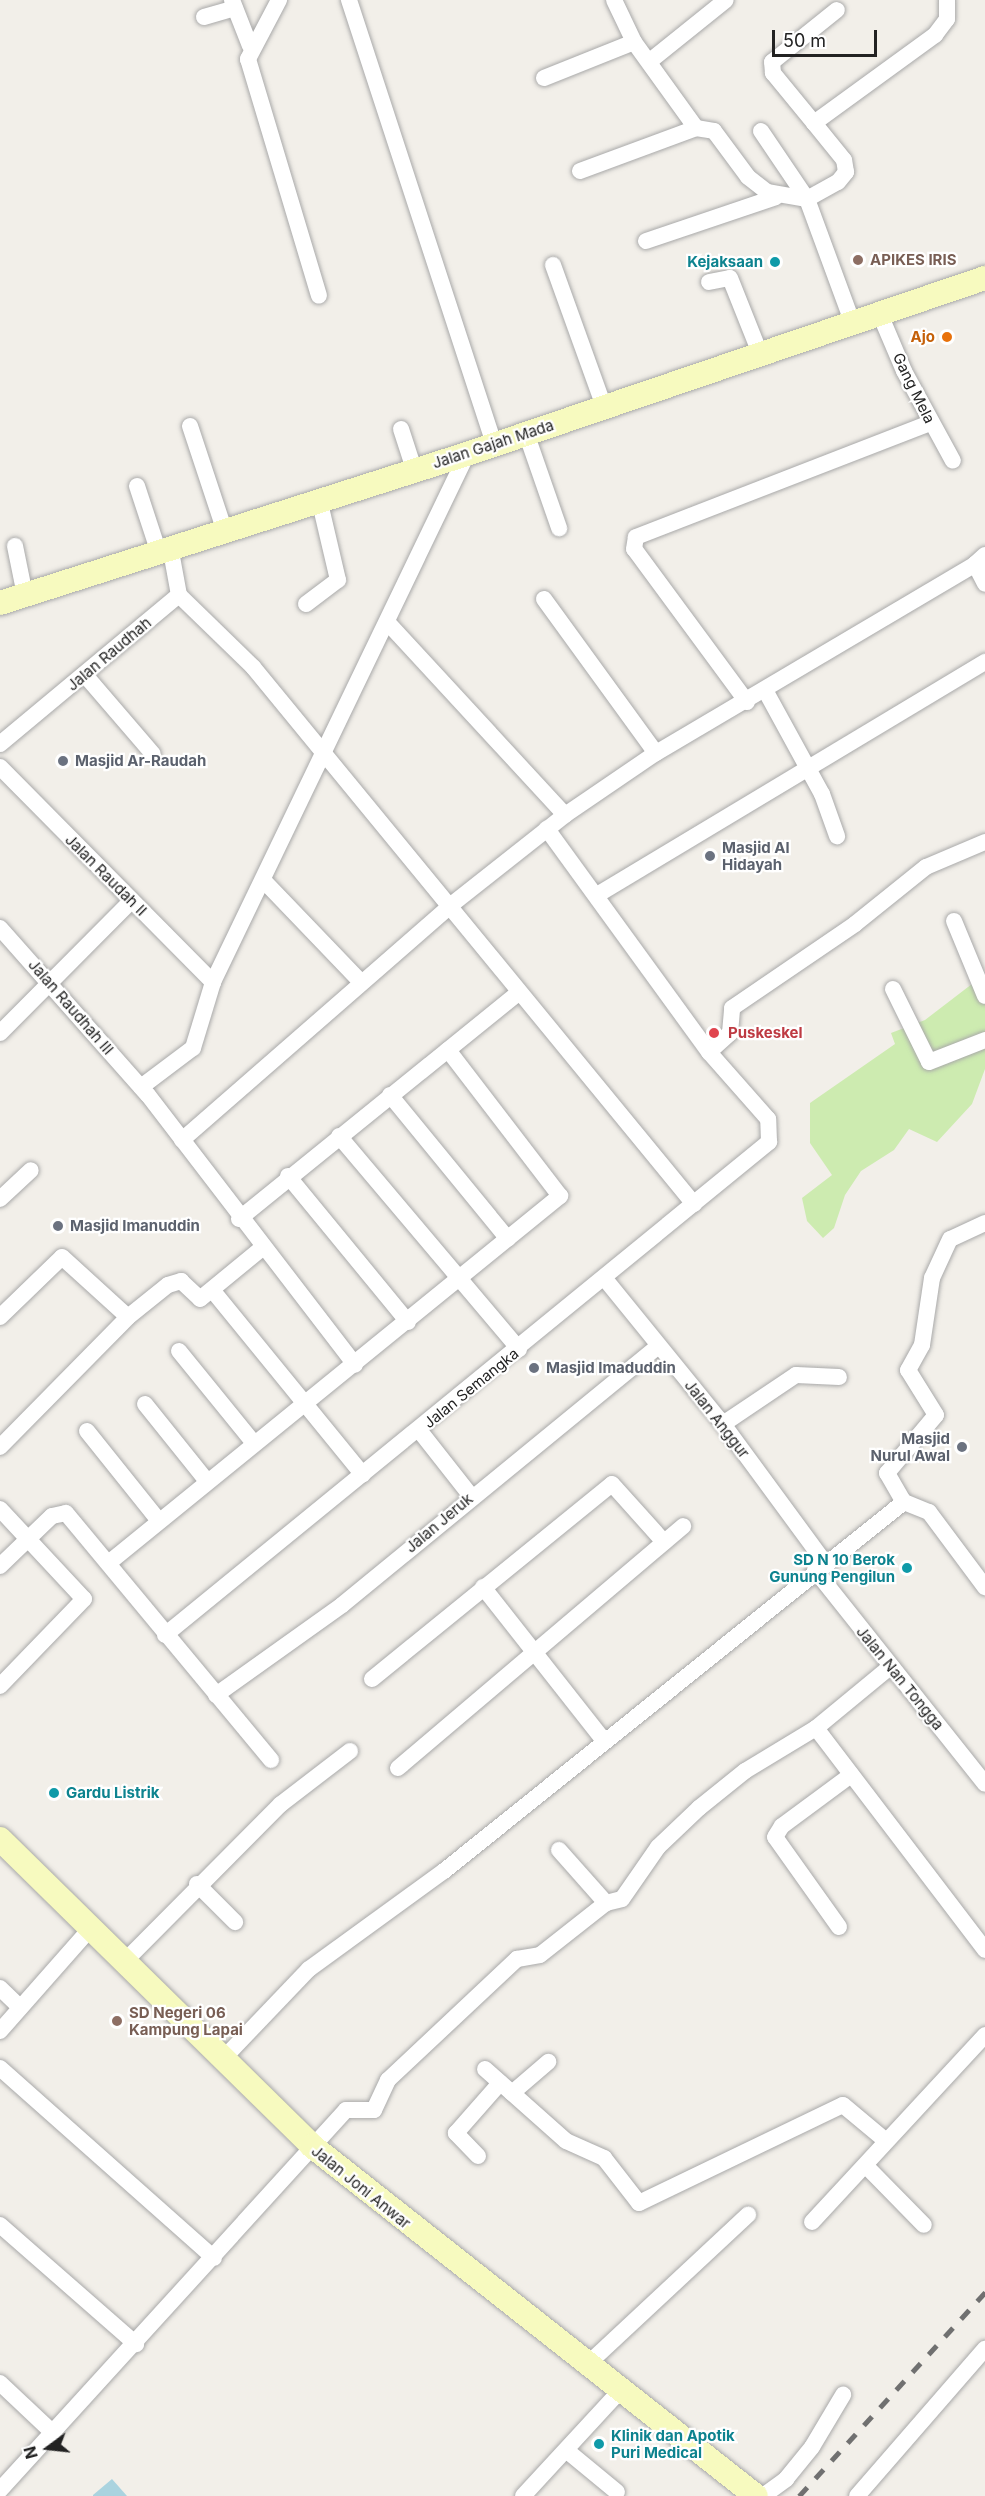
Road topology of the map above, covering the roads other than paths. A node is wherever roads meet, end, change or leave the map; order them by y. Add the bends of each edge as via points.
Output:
1 (279, 0) edge
2 (350, 0) edge
3 (614, 0) edge
4 (726, 0) edge
5 (947, 0) edge
6 (233, 4) edge
7 (837, 10) dead end
8 (204, 17) dead end
9 (634, 42) junction
10 (250, 46) junction
11 (650, 61) junction
12 (544, 78) dead end
13 (814, 123) junction
14 (696, 128) junction
15 (761, 131) dead end
16 (580, 171) dead end
17 (776, 197) junction
18 (807, 199) junction
19 (646, 241) dead end
20 (553, 265) dead end
21 (985, 278) edge
22 (709, 282) dead end
23 (319, 296) dead end
24 (879, 312) junction
25 (852, 321) junction
26 (759, 351) junction
27 (604, 406) junction
28 (930, 423) junction
29 (190, 426) dead end
30 (401, 429) dead end
31 (526, 433) junction
32 (494, 444) junction
33 (467, 454) junction
34 (953, 461) dead end
35 (414, 470) junction
36 (137, 486) dead end
37 (319, 499) junction
38 (559, 528) dead end
39 (225, 529) junction
40 (15, 546) dead end
41 (164, 548) junction
42 (980, 560) edge
43 (985, 584) edge
44 (25, 595) junction
45 (180, 595) junction
46 (544, 599) dead end
47 (0, 603) edge
48 (306, 604) dead end
49 (388, 623) junction
50 (985, 662) edge
51 (85, 675) junction
52 (765, 690) junction
53 (747, 702) junction
54 (0, 744) edge
55 (656, 753) junction
56 (153, 754) dead end
57 (324, 756) junction
58 (0, 767) edge
59 (807, 767) junction
60 (565, 815) junction
61 (547, 829) junction
62 (837, 836) dead end
63 (985, 842) edge
64 (264, 881) junction
65 (597, 895) junction
66 (131, 901) junction
67 (451, 905) junction
68 (954, 921) dead end
69 (0, 928) edge
70 (213, 982) junction
71 (362, 982) junction
72 (51, 986) junction
73 (893, 989) dead end
74 (517, 994) junction
75 (985, 996) edge
76 (0, 1033) edge
77 (985, 1040) edge
78 (448, 1050) junction
79 (710, 1052) junction
80 (141, 1087) junction
81 (390, 1095) junction
82 (339, 1136) junction
83 (182, 1140) junction
84 (31, 1170) dead end
85 (288, 1176) junction
86 (0, 1199) edge
87 (693, 1204) junction
88 (239, 1219) junction
89 (985, 1223) edge
90 (508, 1239) junction
91 (262, 1248) junction
92 (461, 1278) junction
93 (605, 1279) junction
94 (213, 1291) junction
95 (0, 1317) edge
96 (128, 1317) junction
97 (408, 1322) junction
98 (658, 1346) junction
99 (519, 1349) junction
100 (180, 1351) dead end
101 (355, 1365) junction
102 (839, 1377) dead end
103 (145, 1404) dead end
104 (304, 1404) junction
105 (723, 1424) junction
106 (419, 1430) junction
107 (87, 1431) dead end
108 (253, 1442) junction
109 (0, 1447) edge
110 (363, 1475) junction
111 (207, 1481) junction
112 (471, 1496) junction
113 (904, 1502) junction
114 (0, 1509) edge
115 (159, 1521) junction
116 (683, 1526) dead end
117 (28, 1538) junction
118 (664, 1542) junction
119 (111, 1561) junction
120 (0, 1566) edge
121 (820, 1567) junction
122 (984, 1583) edge
123 (483, 1587) junction
124 (165, 1635) junction
125 (534, 1650) junction
126 (890, 1667) junction
127 (372, 1679) dead end
128 (0, 1686) edge
129 (216, 1695) junction
130 (816, 1728) junction
131 (604, 1741) junction
132 (350, 1751) dead end
133 (270, 1760) dead end
134 (398, 1768) dead end
135 (851, 1775) junction
136 (985, 1784) edge
137 (3, 1847) edge
138 (559, 1850) dead end
139 (197, 1884) junction
140 (606, 1903) junction
141 (235, 1922) dead end
142 (839, 1927) dead end
143 (90, 1929) junction
144 (985, 1950) edge
145 (125, 1960) junction
146 (0, 1988) edge
147 (20, 2007) junction
148 (0, 2031) edge
149 (985, 2035) edge
150 (223, 2059) junction
151 (548, 2062) dead end
152 (0, 2068) edge
153 (485, 2069) dead end
154 (506, 2088) junction
155 (886, 2141) junction
156 (312, 2146) junction
157 (478, 2156) dead end
158 (867, 2167) junction
159 (748, 2215) dead end
160 (812, 2222) dead end
161 (0, 2225) edge
162 (924, 2225) dead end
163 (214, 2258) junction
164 (136, 2344) junction
165 (985, 2349) edge
166 (588, 2364) junction
167 (0, 2383) edge
168 (620, 2391) junction
169 (843, 2395) dead end
170 (52, 2432) junction
171 (566, 2450) junction
172 (0, 2490) edge
173 (617, 2492) dead end
174 (523, 2496) edge
175 (756, 2496) edge
176 (763, 2496) edge
177 (857, 2496) edge

1 - 10 street
2 - 32 street
3 - 9 street
4 - 11 street
5 - 13 street via 947,19 935,35
6 - 8 street
6 - 10 street
7 - 13 street via 772,62 773,73
9 - 11 street
9 - 12 street
10 - 23 street via 250,69
11 - 14 street
13 - 18 street via 838,150 846,172
14 - 16 street
14 - 17 street via 714,131 748,177
15 - 18 street
17 - 18 street
17 - 19 street
18 - 25 street
20 - 27 street
21 - 24 main road, Jalan Gajah Mada
22 - 26 street via 730,278
24 - 25 main road, Jalan Gajah Mada
24 - 28 street, Gang Mela
25 - 26 main road, Jalan Gajah Mada
26 - 27 main road, Jalan Gajah Mada
27 - 31 main road, Jalan Gajah Mada
28 - 34 street, Gang Mela
28 - 53 street via 636,537 634,549
29 - 39 street
30 - 35 street
31 - 32 main road, Jalan Gajah Mada
31 - 38 street
32 - 33 main road, Jalan Gajah Mada
33 - 35 main road, Jalan Gajah Mada
33 - 49 street
35 - 37 main road, Jalan Gajah Mada
36 - 41 street
37 - 39 main road, Jalan Gajah Mada
37 - 48 street via 338,580
39 - 41 main road, Jalan Gajah Mada
40 - 44 street
41 - 44 main road, Jalan Gajah Mada
41 - 45 street
42 - 43 street
42 - 52 street
44 - 47 main road, Jalan Gajah Mada
45 - 51 street, Jalan Raudhah
45 - 57 street via 253,667
46 - 55 street
49 - 57 street
49 - 60 street
50 - 59 street
51 - 54 street, Jalan Raudhah
51 - 56 street
52 - 53 street
52 - 59 street
53 - 55 street
55 - 60 street
57 - 64 street
57 - 67 street
58 - 66 street, Jalan Raudah II
59 - 62 street
59 - 65 street
60 - 61 street
61 - 65 street
61 - 67 street
63 - 79 street via 926,867 855,924 732,1008 730,1033
64 - 70 street
64 - 71 street
65 - 79 street
66 - 70 street, Jalan Raudah II
66 - 72 street
67 - 71 street
67 - 74 street
68 - 75 street
69 - 72 street, Jalan Raudhah III
70 - 80 street via 194,1048
71 - 83 street
72 - 76 street
72 - 80 street, Jalan Raudhah III
73 - 77 street via 929,1062
74 - 78 street
74 - 87 street via 633,1123
78 - 81 street
78 - 90 street via 560,1191 560,1197
79 - 87 street, Jalan Semangka via 768,1119 772,1137
80 - 83 street, Jalan Raudhah III
81 - 82 street
81 - 90 street
82 - 85 street
82 - 92 street
83 - 88 street, Jalan Raudhah III
84 - 86 street
85 - 88 street
85 - 97 street
87 - 93 street, Jalan Semangka
88 - 91 street, Jalan Raudhah III
89 - 113 street via 950,1239 932,1278 922,1345 908,1370 936,1415 886,1473
90 - 92 street
91 - 94 street
91 - 101 street, Jalan Raudhah III
92 - 97 street
92 - 99 street
93 - 98 street, Jalan Anggur
93 - 99 street, Jalan Semangka
94 - 96 street via 200,1299 181,1281 174,1281
94 - 104 street
95 - 96 street via 56,1260 74,1262
96 - 109 street
97 - 101 street
98 - 105 street, Jalan Anggur
98 - 112 street, Jalan Jeruk
99 - 106 street, Jalan Semangka
100 - 108 street
101 - 104 street
102 - 105 street via 796,1375
103 - 111 street
104 - 108 street
104 - 110 street
105 - 121 street, Jalan Anggur
106 - 110 street, Jalan Semangka
106 - 112 street
107 - 115 street
108 - 111 street
110 - 124 street, Jalan Semangka
111 - 115 street
112 - 129 street, Jalan Jeruk via 342,1605
113 - 121 street
113 - 122 street via 929,1512
114 - 117 street
115 - 119 street
116 - 118 street
117 - 119 street via 52,1516 66,1513
117 - 120 street
117 - 128 street via 84,1599
118 - 123 street via 612,1484
118 - 125 street
119 - 124 street
121 - 126 street, Jalan Nan Tongga
121 - 131 street
123 - 125 street
123 - 127 street
124 - 129 street
125 - 131 street
125 - 134 street
126 - 130 street
126 - 136 street, Jalan Nan Tongga
129 - 133 street
130 - 135 street
130 - 140 street via 733,1779 658,1847 632,1890
131 - 150 street via 444,1871 309,1969
132 - 139 street via 281,1804
135 - 142 street via 782,1826 775,1837
135 - 144 street
137 - 143 main road, Jalan Joni Anwar
138 - 140 street
139 - 141 street
139 - 145 street
140 - 156 street via 540,1955 518,1959 388,2080 374,2110 348,2108
143 - 145 main road, Jalan Joni Anwar
143 - 147 street
145 - 150 main road, Jalan Joni Anwar
146 - 147 street
147 - 148 street
149 - 155 street
150 - 156 main road, Jalan Joni Anwar
151 - 154 street
152 - 163 street
153 - 154 street
154 - 155 street via 566,2141 604,2158 639,2203 843,2105
154 - 157 street via 456,2133
155 - 158 street
156 - 163 street
156 - 166 main road, Jalan Joni Anwar
158 - 160 street
158 - 162 street
159 - 166 street
161 - 164 street
163 - 164 street
164 - 170 street
165 - 177 street
166 - 168 main road, Jalan Joni Anwar
167 - 170 street
168 - 171 street
168 - 175 main road, Jalan Joni Anwar
169 - 176 street via 812,2447
170 - 172 street
171 - 173 street
171 - 174 street

